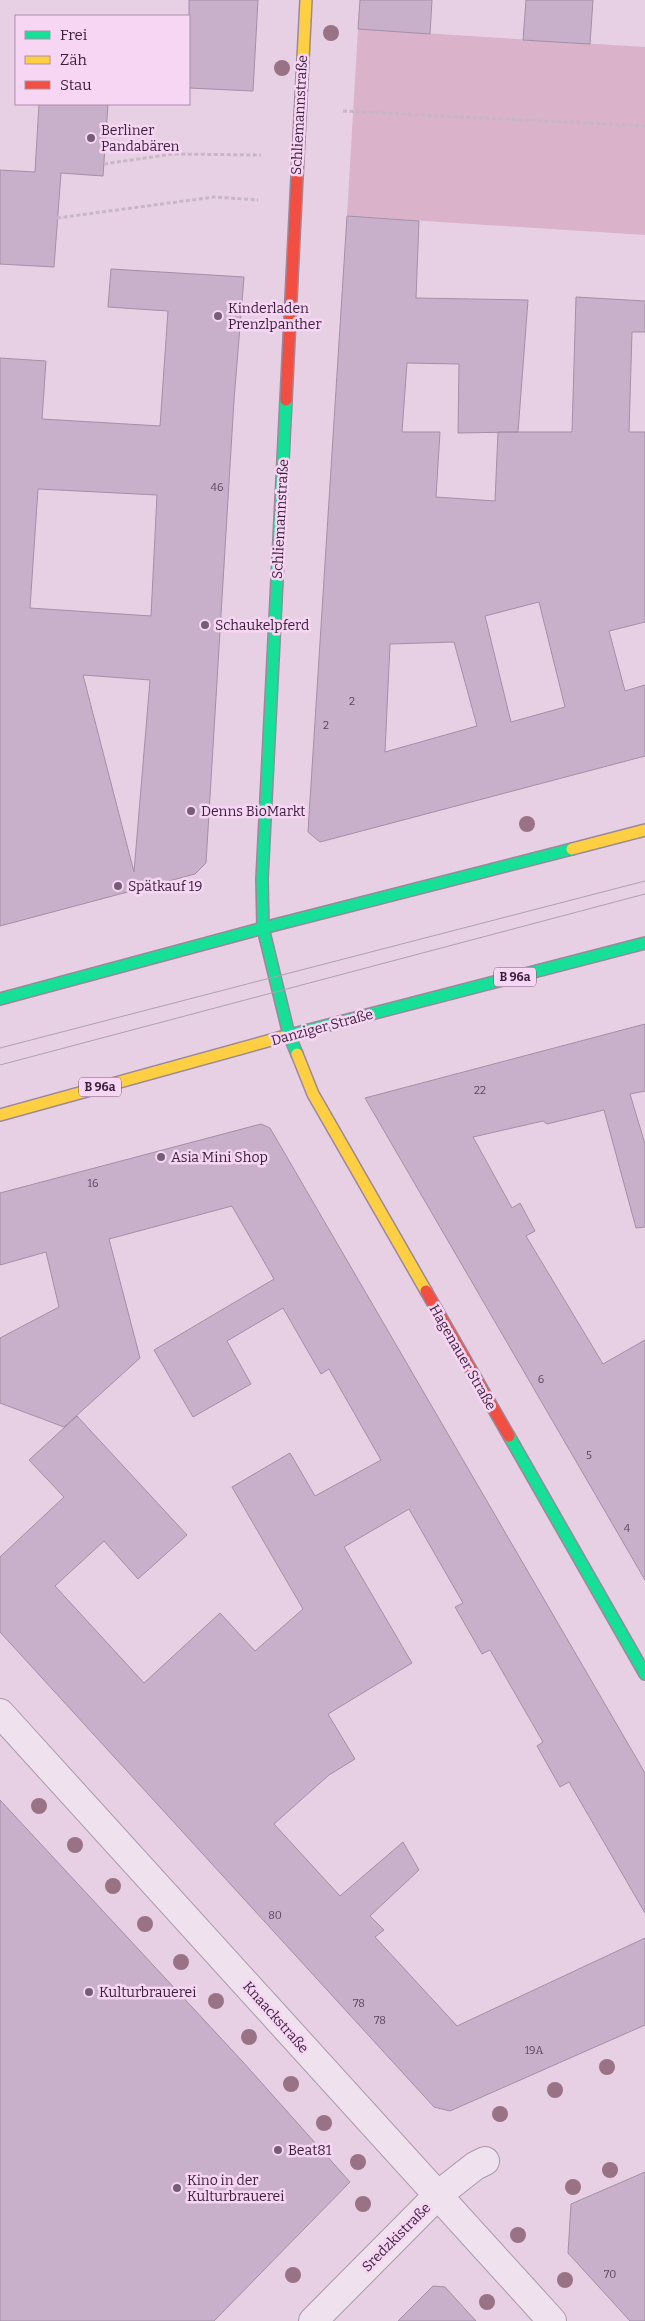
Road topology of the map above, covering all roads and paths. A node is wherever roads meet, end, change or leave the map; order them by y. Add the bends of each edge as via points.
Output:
1 (306, 0) edge
2 (343, 111) dead end
3 (645, 126) edge
4 (261, 155) dead end
5 (104, 164) dead end
6 (258, 200) dead end
7 (58, 218) dead end
8 (645, 830) edge
9 (263, 928) junction
10 (645, 943) edge
11 (0, 999) edge
12 (289, 1035) junction
13 (0, 1115) edge
14 (645, 1674) edge
15 (0, 1713) edge
16 (485, 2161) dead end
17 (438, 2195) junction
18 (313, 2321) edge
19 (552, 2321) edge

1 - 9 street, Schliemannstraße via 262,879
2 - 3 path
4 - 5 path via 173,154
6 - 7 path via 214,197
8 - 9 street
9 - 11 street
9 - 12 street, Schliemannstraße
10 - 12 street, Danziger Straße / B 96a
12 - 13 street, Danziger Straße / B 96a
12 - 14 street, Hagenauer Straße via 313,1094
15 - 17 street, Knaackstraße
16 - 17 street, Sredzkistraße
17 - 18 street, Sredzkistraße
17 - 19 street, Knaackstraße

